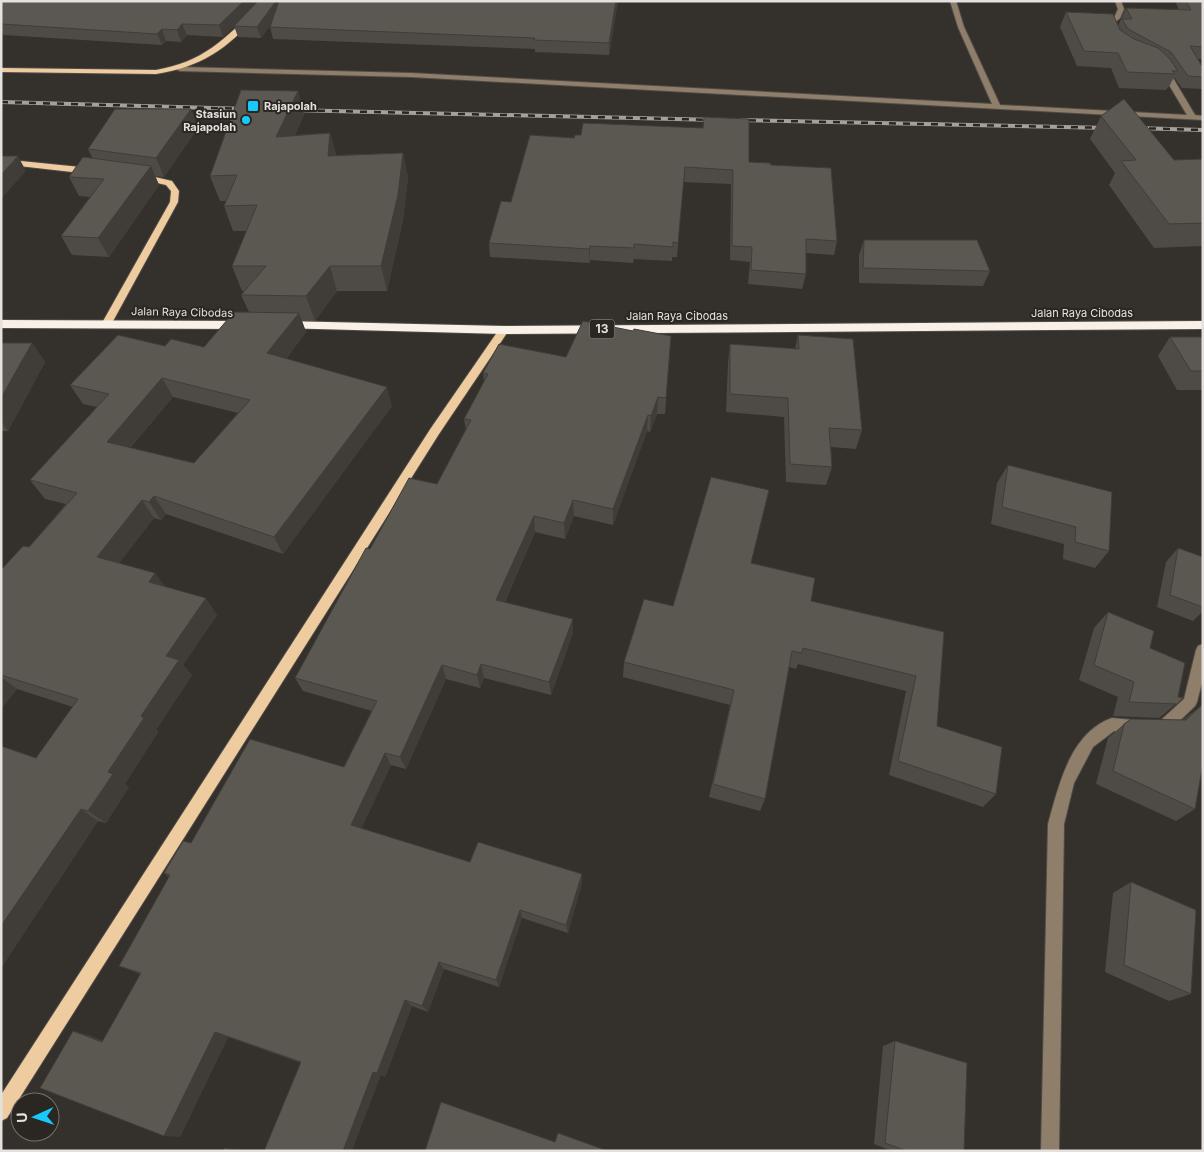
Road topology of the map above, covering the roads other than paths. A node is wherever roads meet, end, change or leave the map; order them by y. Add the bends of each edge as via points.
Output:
1 (266, 1) edge
2 (953, 1) edge
3 (1118, 1) edge
4 (1114, 40) edge
5 (1155, 61) edge
6 (180, 69) junction
7 (1, 70) edge
8 (998, 108) junction
9 (1192, 118) junction
10 (1203, 118) edge
11 (1, 161) edge
12 (98, 172) edge
13 (135, 176) edge
14 (107, 323) junction
15 (1, 324) edge
16 (1203, 325) edge
17 (504, 330) junction
18 (1203, 650) edge
19 (1, 1112) edge
20 (1050, 1151) edge

1 - 6 main road via 210,55
2 - 8 street via 961,27
3 - 4 street via 1121,9 1118,17 1109,23
5 - 9 street via 1162,66
6 - 7 main road via 156,72
6 - 8 street via 410,75
8 - 9 street
9 - 10 street
11 - 12 main road
13 - 14 main road via 169,183 175,191 174,202
14 - 15 highway, Jalan Raya Cibodas / 13
14 - 17 highway, Jalan Raya Cibodas / 13
16 - 17 highway, Jalan Raya Cibodas / 13
17 - 19 main road via 435,431
18 - 20 street via 1190,702 1163,727 1112,724 1088,742 1066,782 1056,824

